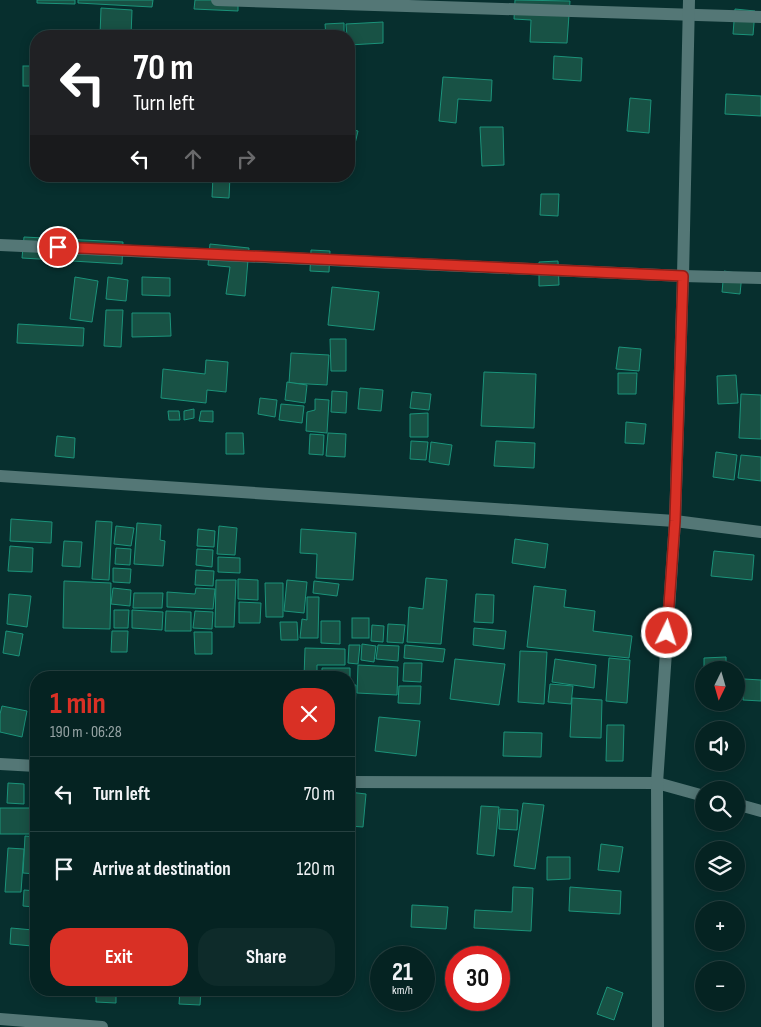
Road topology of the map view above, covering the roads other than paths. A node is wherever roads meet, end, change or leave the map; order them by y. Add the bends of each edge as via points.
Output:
1 (217, 0) edge
2 (688, 0) edge
3 (688, 15) junction
4 (761, 17) edge
5 (0, 245) edge
6 (683, 276) junction
7 (761, 278) edge
8 (0, 476) edge
9 (675, 521) junction
10 (761, 532) edge
11 (0, 764) edge
12 (30, 766) edge
13 (355, 782) edge
14 (657, 783) junction
15 (695, 794) edge
16 (745, 807) edge
17 (761, 811) edge
18 (0, 1019) edge
19 (102, 1027) edge
20 (658, 1027) edge

1 - 3 street
2 - 3 street
3 - 4 street
3 - 6 street
5 - 6 street
6 - 7 street
6 - 9 street
8 - 9 street
9 - 10 street
9 - 14 street
11 - 12 street
13 - 14 street
14 - 15 street
14 - 20 street
16 - 17 street
18 - 19 street

